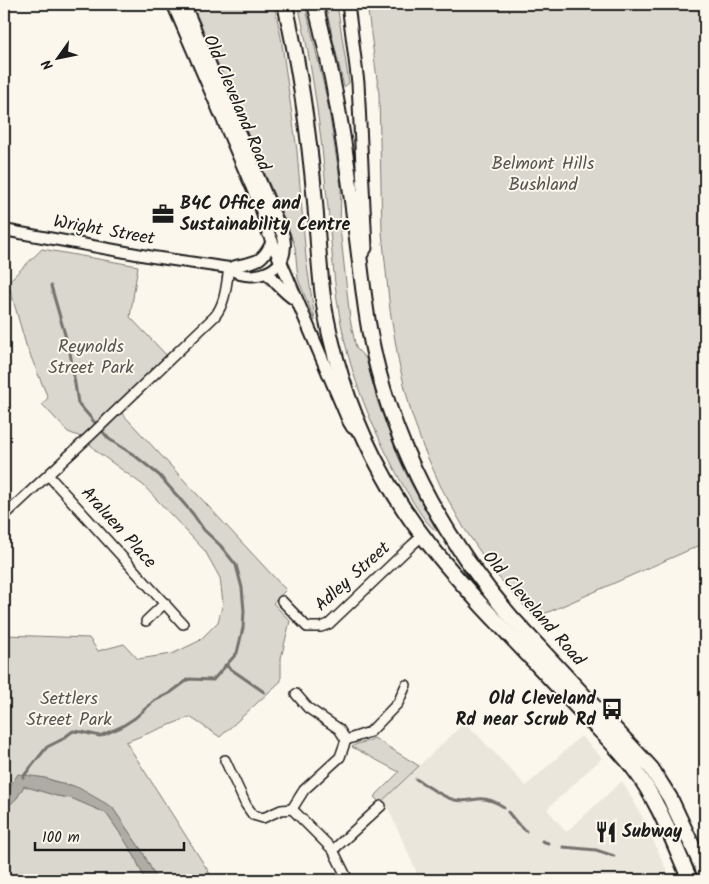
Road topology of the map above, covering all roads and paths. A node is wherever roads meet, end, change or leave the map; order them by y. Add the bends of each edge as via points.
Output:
1 (173, 4) edge
2 (184, 4) edge
3 (285, 4) edge
4 (315, 4) edge
5 (348, 4) edge
6 (4, 230) edge
7 (272, 241) junction
8 (359, 258) junction
9 (281, 261) junction
10 (229, 268) junction
11 (267, 273) junction
12 (297, 300) junction
13 (362, 434) junction
14 (48, 475) junction
15 (4, 516) edge
16 (422, 536) junction
17 (282, 601) dead end
18 (165, 604) junction
19 (146, 621) dead end
20 (183, 624) dead end
21 (406, 685) dead end
22 (296, 694) dead end
23 (346, 740) junction
24 (225, 760) dead end
25 (381, 806) dead end
26 (292, 809) junction
27 (333, 850) junction
28 (705, 873) edge
29 (348, 880) edge
30 (690, 880) edge

1 - 7 main road, Old Cleveland Road
2 - 9 main road via 283,235 285,252
3 - 13 highway, Old Cleveland Road via 307,127 325,311 340,374
4 - 8 highway, Old Cleveland Road via 344,141
5 - 8 main road, Old Cleveland Road via 358,83 366,248
6 - 10 street, Wright Street
7 - 9 main road, Old Cleveland Road
7 - 10 street, Wright Street via 258,260
8 - 28 highway, Old Cleveland Road via 369,330 384,390 415,471 442,522 502,607 651,768 670,798
9 - 11 street
9 - 12 main road, Old Cleveland Road
10 - 11 street, Wright Street via 240,274
10 - 14 street via 224,300 215,316
11 - 12 main road
12 - 13 main road, Old Cleveland Road via 352,427
13 - 16 highway, Old Cleveland Road
14 - 15 street
14 - 18 street, Araluen Place
16 - 17 street, Adley Street via 329,624 307,627
16 - 30 highway, Old Cleveland Road via 475,598 634,769 654,799
18 - 19 street
18 - 20 street, Araluen Place
21 - 23 street via 398,703 370,732
22 - 23 street via 308,708 339,729
23 - 26 street via 340,757 304,790
24 - 26 street via 246,806 254,815 263,818
25 - 27 street
26 - 27 street
27 - 29 street

